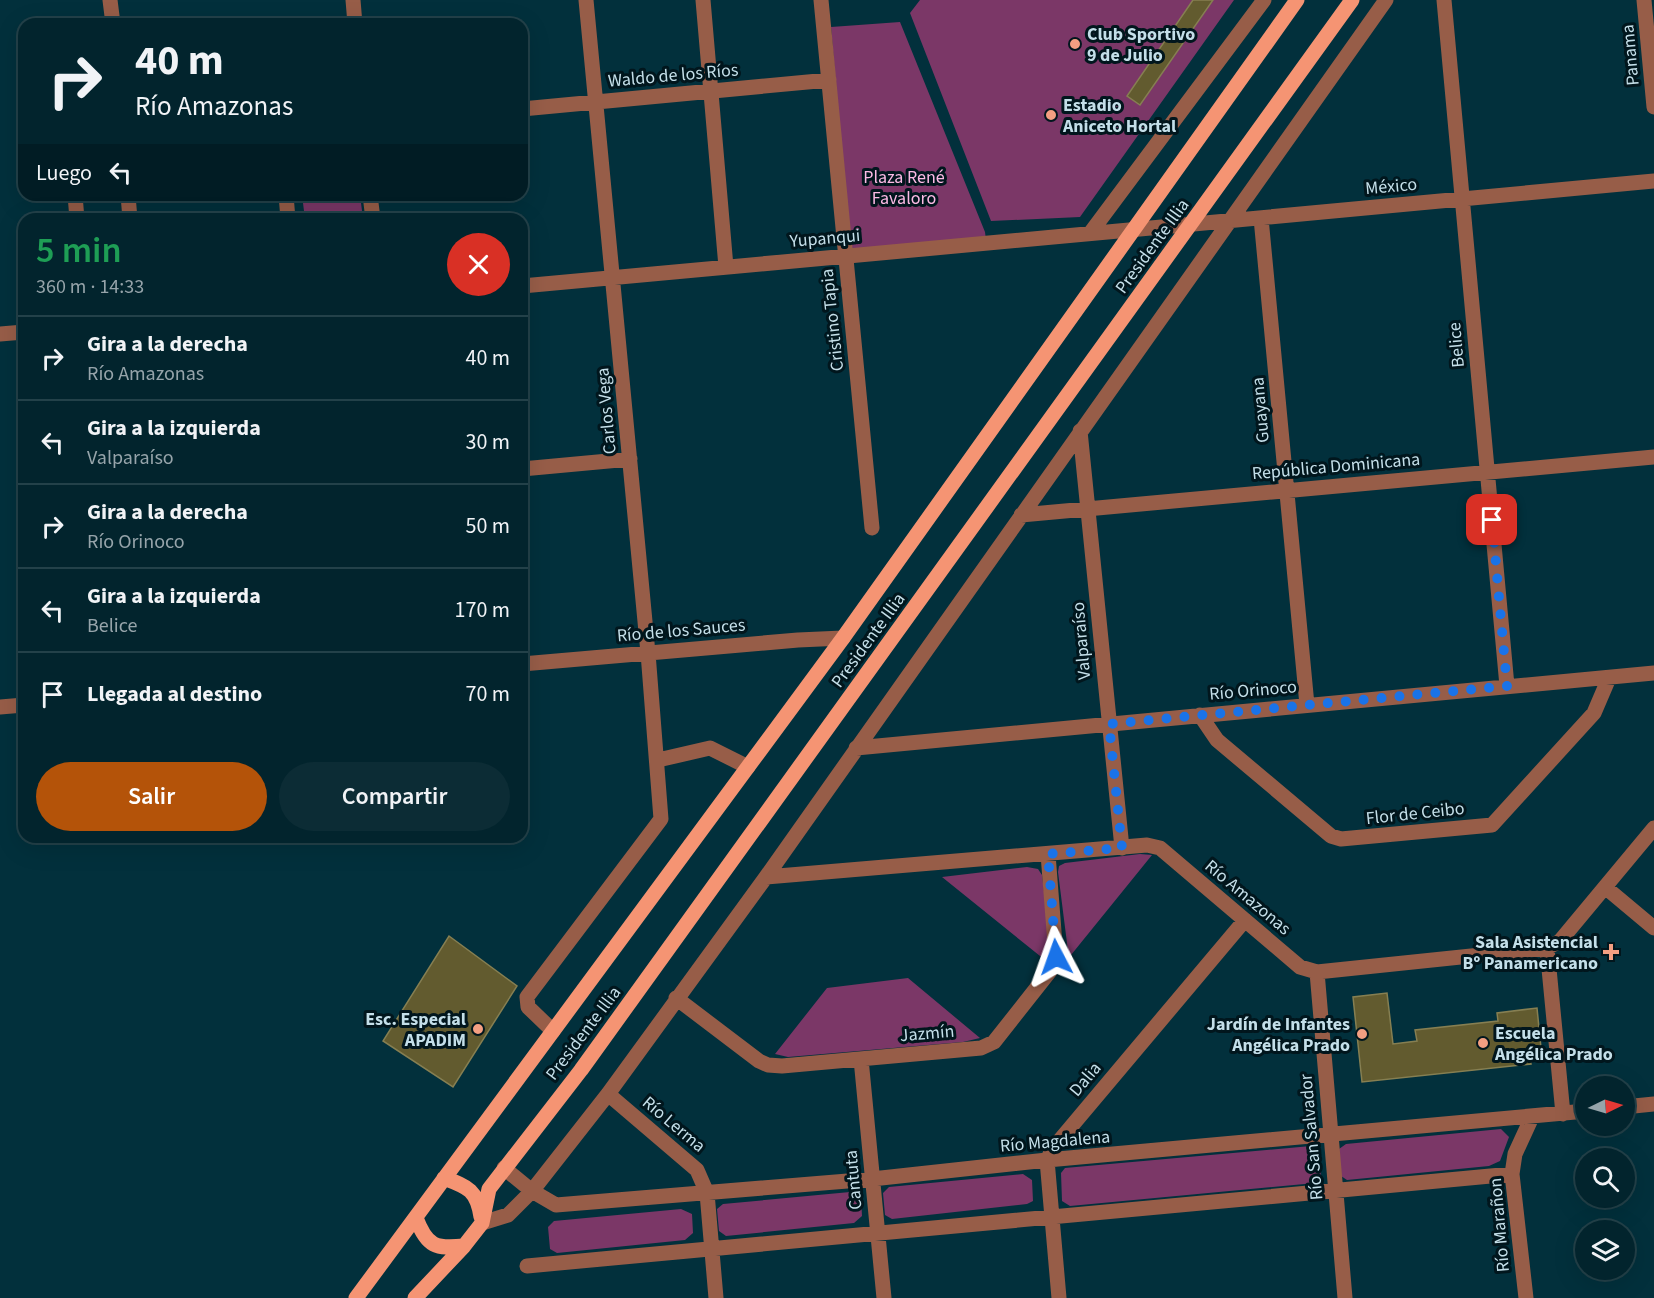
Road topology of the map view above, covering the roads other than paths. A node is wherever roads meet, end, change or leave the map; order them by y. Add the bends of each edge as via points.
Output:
1 (110, 0) edge
2 (353, 0) edge
3 (586, 0) edge
4 (703, 0) edge
5 (821, 0) edge
6 (1264, 0) edge
7 (1297, 0) edge
8 (1352, 0) edge
9 (1386, 0) edge
10 (1444, 0) edge
11 (1644, 0) edge
12 (112, 18) edge
13 (354, 18) edge
14 (829, 80) junction
15 (711, 91) junction
16 (595, 102) junction
17 (1654, 107) edge
18 (528, 108) edge
19 (1654, 182) edge
20 (1462, 199) junction
21 (1262, 218) junction
22 (1229, 221) junction
23 (1191, 226) junction
24 (1132, 230) junction
25 (1091, 232) junction
26 (845, 256) junction
27 (726, 267) junction
28 (613, 278) junction
29 (528, 285) edge
30 (18, 332) edge
31 (0, 334) edge
32 (1080, 431) junction
33 (1654, 457) edge
34 (630, 459) junction
35 (528, 468) edge
36 (1487, 472) junction
37 (1287, 490) junction
38 (1089, 508) junction
39 (1021, 515) junction
40 (872, 528) dead end
41 (843, 638) junction
42 (648, 653) junction
43 (528, 663) edge
44 (1654, 673) edge
45 (1609, 678) junction
46 (1507, 686) junction
47 (1307, 705) junction
48 (18, 706) edge
49 (0, 707) edge
50 (1200, 715) junction
51 (1109, 724) junction
52 (856, 748) junction
53 (658, 760) junction
54 (748, 767) junction
55 (1654, 828) edge
56 (1122, 848) junction
57 (1048, 854) junction
58 (766, 877) junction
59 (1605, 887) junction
60 (1245, 920) junction
61 (1654, 928) edge
62 (1547, 948) junction
63 (1317, 972) junction
64 (676, 999) junction
65 (553, 1031) junction
66 (861, 1059) junction
67 (608, 1094) junction
68 (1654, 1104) edge
69 (1635, 1106) edge
70 (1575, 1113) edge
71 (1563, 1114) junction
72 (1532, 1117) junction
73 (1330, 1135) junction
74 (1047, 1160) junction
75 (504, 1168) junction
76 (1512, 1174) junction
77 (444, 1178) junction
78 (872, 1179) junction
79 (532, 1191) junction
80 (1335, 1192) junction
81 (707, 1193) junction
82 (416, 1218) junction
83 (1051, 1218) junction
84 (482, 1223) junction
85 (877, 1234) junction
86 (464, 1246) junction
87 (712, 1249) junction
88 (527, 1266) dead end
89 (356, 1298) edge
90 (415, 1298) edge
91 (716, 1298) edge
92 (884, 1298) edge
93 (1059, 1298) edge
94 (1345, 1298) edge
95 (1526, 1298) edge

1 - 12 street
2 - 13 street
3 - 16 street, Carlos Vega
4 - 15 street
5 - 14 street, Cristino Tapia
6 - 25 street
7 - 24 main road, Presidente Illia
8 - 23 main road, Presidente Illia
9 - 22 street
10 - 20 street, Belice
11 - 17 street, Panama
14 - 15 street, Waldo de los Ríos
14 - 26 street, Cristino Tapia
15 - 16 street, Waldo de los Ríos
15 - 27 street
16 - 18 street, Waldo de los Ríos
16 - 28 street, Carlos Vega
19 - 20 street, México
20 - 21 street, México
20 - 36 street, Belice
21 - 22 street, México
21 - 37 street, Guayana
22 - 23 street, México
22 - 32 street
23 - 24 street, México
23 - 75 main road, Presidente Illia via 588,1060
24 - 25 street, Yupanqui
24 - 41 main road, Presidente Illia
25 - 26 street, Yupanqui
26 - 27 street, Yupanqui
26 - 40 street, Cristino Tapia
27 - 28 street, Yupanqui
28 - 29 street, Yupanqui
28 - 34 street, Carlos Vega
30 - 31 street
32 - 38 street, Valparaíso
32 - 39 street
33 - 36 street, República Dominicana
34 - 35 street
34 - 42 street, Carlos Vega
36 - 37 street, República Dominicana
36 - 46 street, Belice
37 - 38 street, República Dominicana
37 - 47 street, Guayana
38 - 39 street, República Dominicana
38 - 51 street, Valparaíso
39 - 52 street
41 - 42 street, Río de los Sauces
41 - 54 main road, Presidente Illia
42 - 43 street, Río de los Sauces
42 - 53 street, Carlos Vega
44 - 45 street, Río Orinoco
45 - 46 street, Río Orinoco
45 - 50 street, Flor de Ceibo via 1594,713 1492,825 1341,839 1331,836 1217,740
46 - 47 street, Río Orinoco
47 - 50 street, Río Orinoco
48 - 49 street
50 - 51 street, Río Orinoco
51 - 52 street, Río Orinoco
51 - 56 street, Valparaíso
52 - 58 street
53 - 54 street via 710,748
53 - 65 street, Carlos Vega via 661,819 527,997 528,1007
54 - 65 main road, Presidente Illia
55 - 59 street
56 - 57 street, Río Amazonas
56 - 60 street, Río Amazonas via 1160,848
57 - 58 street, Río Amazonas
57 - 66 street, Jazmín via 1056,957 1050,971 994,1042 981,1048
58 - 64 street
59 - 61 street
59 - 62 street via 1560,941
60 - 63 street, Río Amazonas via 1300,967
60 - 74 street, Dalia
62 - 63 street
62 - 71 street
63 - 73 street, Río San Salvador
64 - 66 street, Jazmín via 768,1065
64 - 67 street
65 - 77 main road, Presidente Illia
66 - 78 street, Cantuta
67 - 79 street
67 - 81 street, Río Lerma via 697,1170
68 - 69 street
70 - 71 street, Río Magdalena
71 - 72 street, Río Magdalena
72 - 73 street, Río Magdalena
72 - 76 street, Río Marañon via 1515,1154
73 - 74 street, Río Magdalena
73 - 80 street, Río San Salvador
74 - 78 street, Río Magdalena
74 - 83 street
75 - 79 street, Río Magdalena
75 - 84 main road, Presidente Illia via 489,1189
76 - 80 street
76 - 95 street, Río Marañon
77 - 82 main road, Presidente Illia
77 - 84 main road via 475,1194
78 - 81 street, Río Magdalena
78 - 85 street, Cantuta
79 - 81 street, Río Magdalena via 556,1205
79 - 84 street via 508,1215
80 - 83 street
80 - 94 street, Río San Salvador
81 - 87 street, Río Lerma
82 - 86 main road via 431,1244 441,1248
82 - 89 main road, Presidente Illia
83 - 85 street
83 - 93 street
84 - 86 main road, Presidente Illia
85 - 87 street
85 - 92 street, Cantuta
86 - 90 main road, Presidente Illia
87 - 88 street
87 - 91 street, Río Lerma

